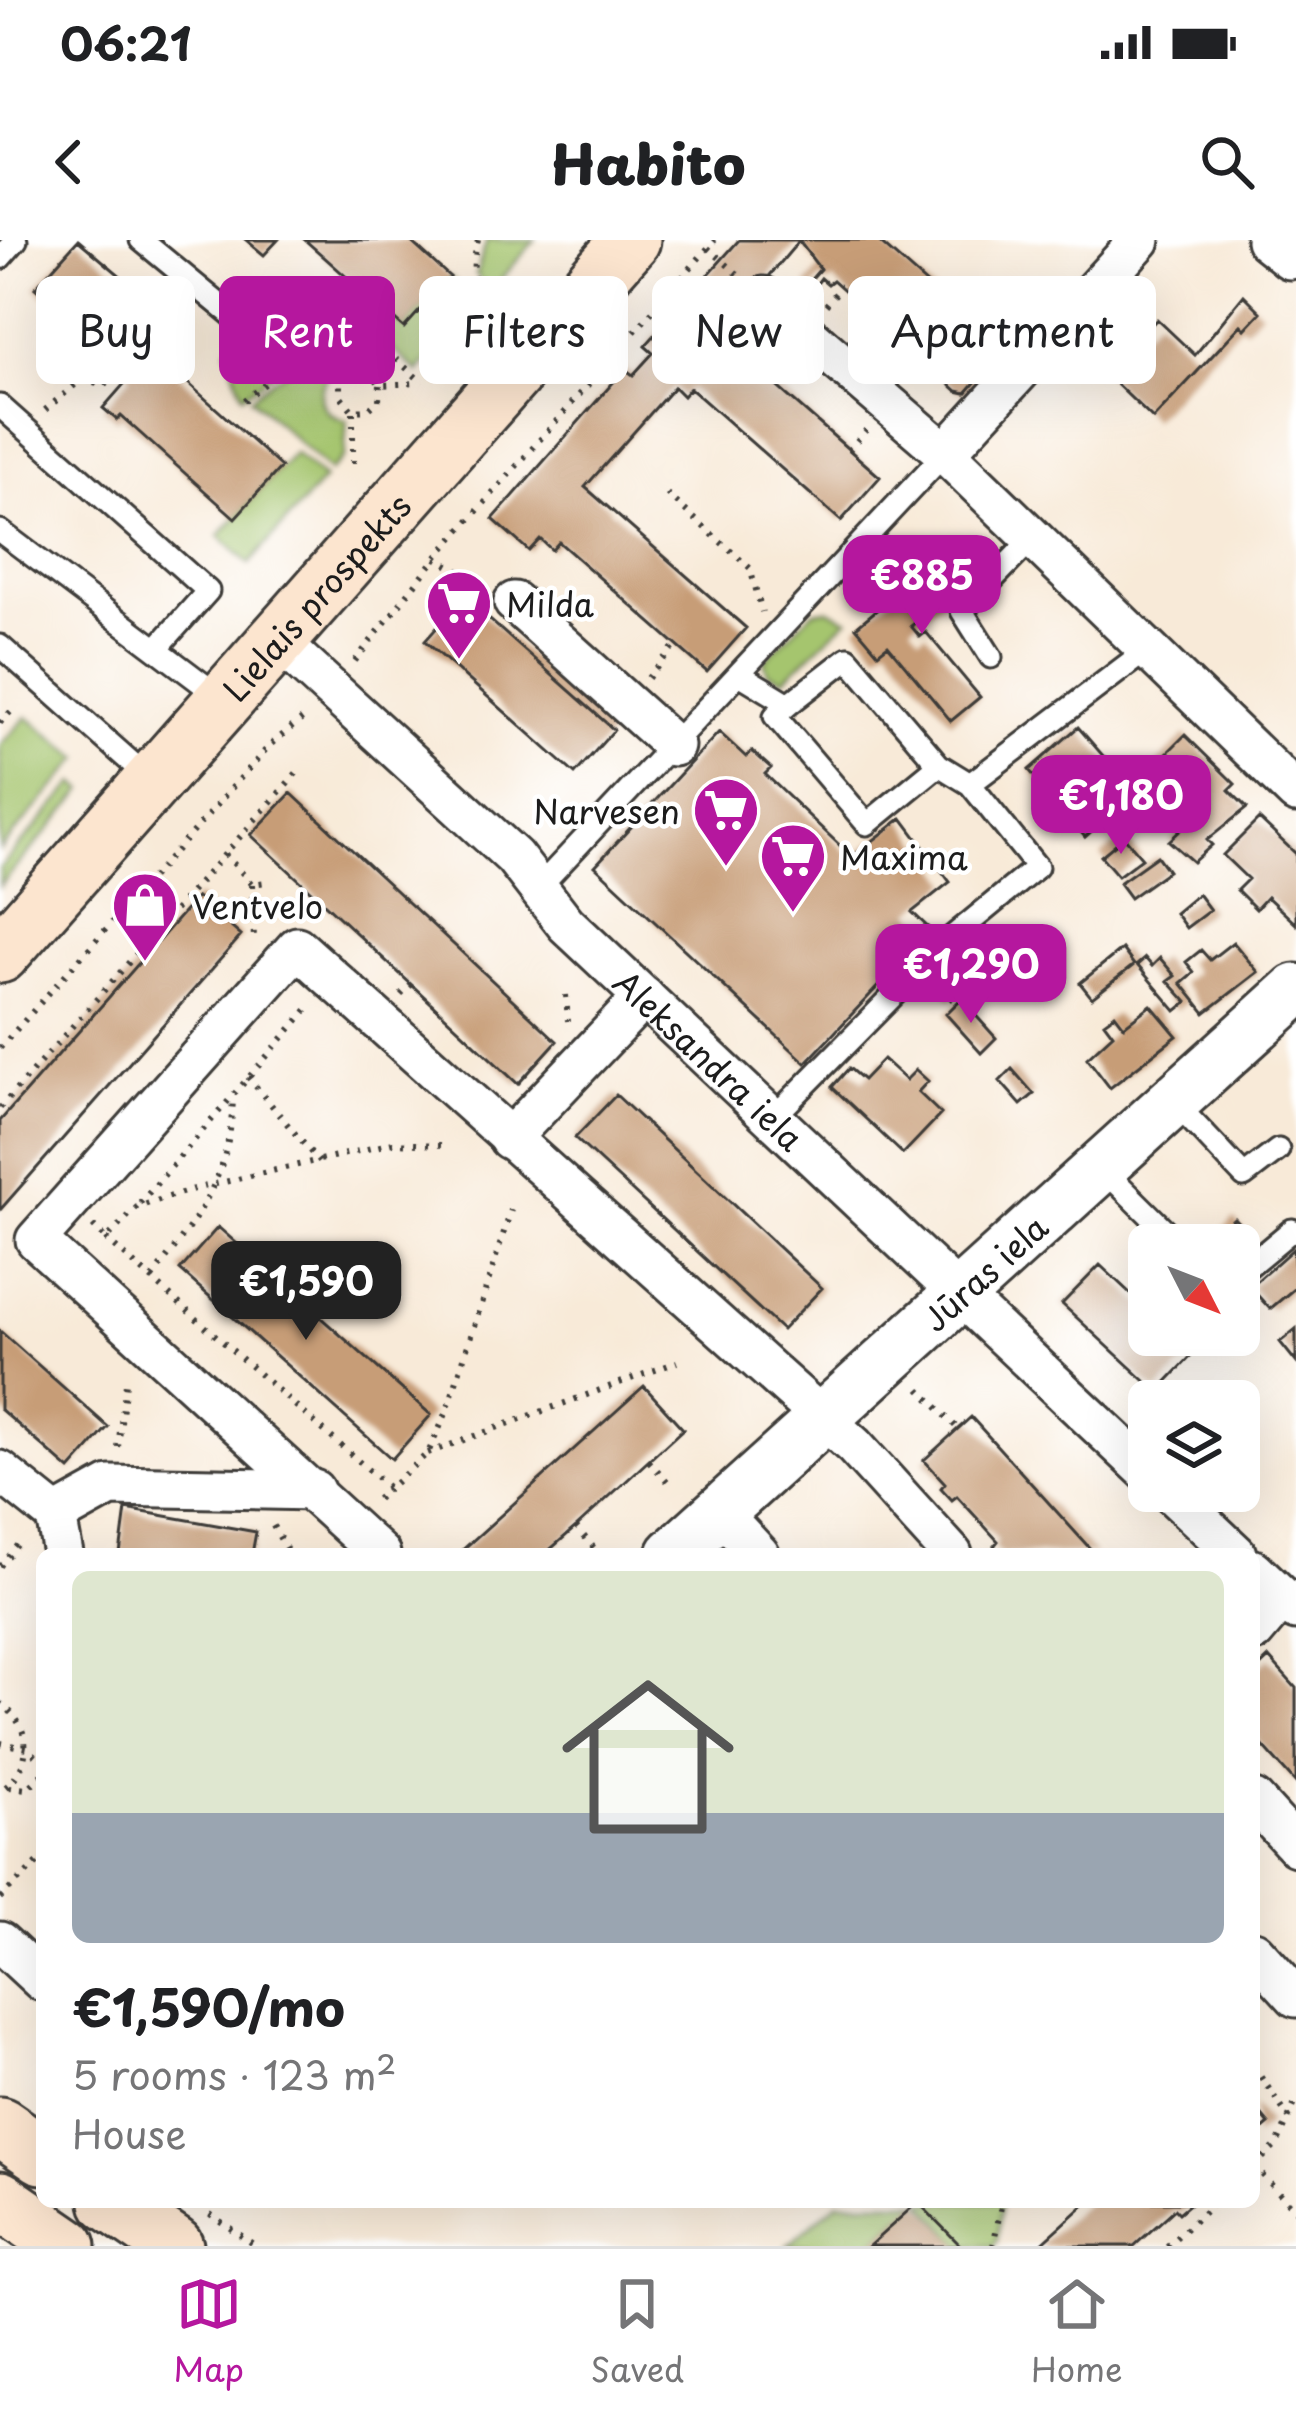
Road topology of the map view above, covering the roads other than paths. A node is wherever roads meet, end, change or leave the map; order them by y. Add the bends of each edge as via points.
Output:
1 (16, 240) edge
2 (141, 240) edge
3 (631, 240) edge
4 (1140, 240) edge
5 (1266, 240) edge
6 (1296, 252) edge
7 (0, 258) edge
8 (219, 304) edge
9 (824, 349) edge
10 (0, 406) edge
11 (945, 453) junction
12 (0, 531) edge
13 (1033, 538) junction
14 (514, 602) road end
15 (277, 640) junction
16 (0, 646) edge
17 (159, 646) junction
18 (1148, 649) junction
19 (991, 657) dead end
20 (741, 675) junction
21 (224, 700) junction
22 (790, 704) junction
23 (674, 746) junction
24 (939, 765) junction
25 (152, 781) junction
26 (970, 784) junction
27 (1296, 793) edge
28 (539, 887) junction
29 (0, 955) edge
30 (1296, 990) edge
31 (644, 997) junction
32 (1173, 1100) junction
33 (773, 1118) junction
34 (509, 1139) junction
35 (1278, 1150) dead end
36 (1100, 1166) junction
37 (1159, 1224) edge
38 (1292, 1230) dead end
39 (1260, 1257) edge
40 (959, 1292) junction
41 (823, 1419) junction
42 (1128, 1452) edge
43 (0, 1471) edge
44 (314, 1490) junction
45 (720, 1512) junction
46 (1191, 1512) edge
47 (59, 1535) edge
48 (374, 1548) edge
49 (681, 1548) edge
50 (754, 1548) edge
51 (946, 1548) edge
52 (1230, 1548) edge
53 (1260, 1576) edge
54 (1290, 1604) edge
55 (1260, 1627) edge
56 (1260, 1809) edge
57 (1296, 1846) edge
58 (0, 1942) edge
59 (1260, 1958) edge
60 (36, 1975) edge
61 (1296, 1997) edge
62 (0, 2200) edge
63 (134, 2208) edge
64 (197, 2224) edge
65 (67, 2246) edge

1 - 7 lane
2 - 8 lane
3 - 15 main road, Lielais prospekts
4 - 11 street
5 - 6 street via 1290,259
9 - 11 street
10 - 17 lane via 208,592
11 - 13 street
11 - 20 lane
12 - 17 lane
13 - 18 street
13 - 19 lane via 962,611
14 - 23 street
15 - 21 main road, Lielais prospekts
15 - 28 street, Aleksandra iela
16 - 25 lane
17 - 21 lane
18 - 26 lane
18 - 27 street
20 - 22 lane
20 - 23 lane
21 - 25 main road, Lielais prospekts
22 - 24 lane via 848,658
22 - 24 lane via 775,716 866,824
23 - 28 lane
24 - 26 lane
25 - 29 main road, Lielais prospekts
26 - 33 lane via 1037,867 946,942
28 - 31 street, Aleksandra iela via 566,924
30 - 32 street, Jūras iela
31 - 33 street, Aleksandra iela
31 - 34 street
32 - 35 lane via 1244,1176
32 - 36 street, Jūras iela
33 - 40 street, Aleksandra iela
34 - 41 street
34 - 44 street via 297,947 36,1240
36 - 37 lane
36 - 40 street, Jūras iela
38 - 39 lane
40 - 41 street, Jūras iela
40 - 42 street, Aleksandra iela
41 - 45 street, Jūras iela
41 - 51 street
43 - 47 street
44 - 47 street via 110,1486
44 - 48 street
45 - 49 street, Jūras iela
45 - 50 street
46 - 52 street
53 - 54 street
54 - 55 street
56 - 57 street
58 - 60 street
59 - 61 street
62 - 65 main road
63 - 64 main road

